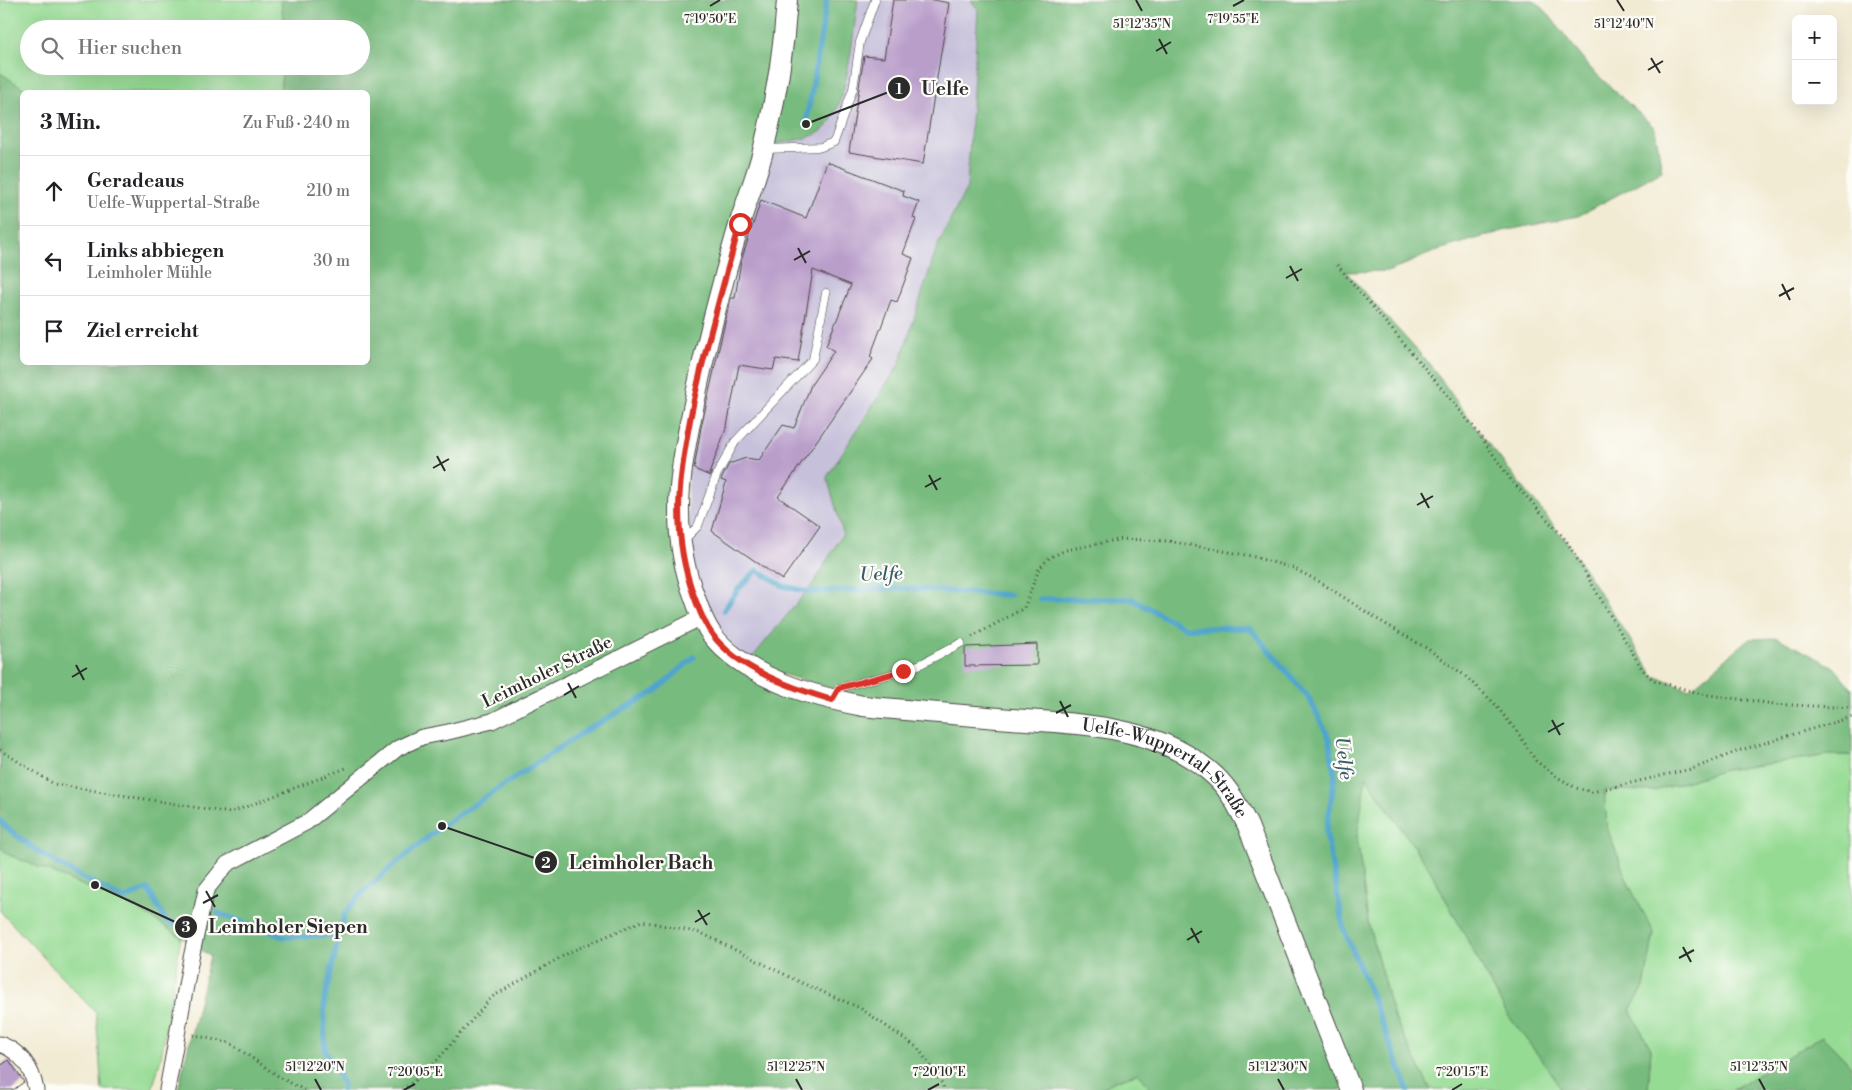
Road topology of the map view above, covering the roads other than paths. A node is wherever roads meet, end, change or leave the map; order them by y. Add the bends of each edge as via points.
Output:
1 (787, 0) edge
2 (875, 0) edge
3 (764, 149) junction
4 (826, 293) dead end
5 (680, 544) junction
6 (702, 617) junction
7 (961, 643) road end
8 (832, 700) junction
9 (0, 1044) edge
10 (36, 1090) edge
11 (168, 1090) edge
12 (1351, 1090) edge

1 - 3 main road, Uelfe-Wuppertal-Straße via 780,64
2 - 3 lane via 860,42 853,89 834,142 821,147
3 - 5 main road, Uelfe-Wuppertal-Straße via 701,369 679,487
4 - 5 lane via 813,359 735,442 717,474 698,526
5 - 6 main road, Uelfe-Wuppertal-Straße via 687,577
6 - 8 main road, Uelfe-Wuppertal-Straße via 723,646 758,672
6 - 11 street, Leimholer Straße via 492,721 422,737 398,748 307,822 227,864 206,890
7 - 8 lane via 903,671 839,688
8 - 12 main road, Uelfe-Wuppertal-Straße via 863,706 1125,731 1180,752 1216,776 1236,802 1248,826
9 - 10 street via 11,1048 24,1060 32,1072

